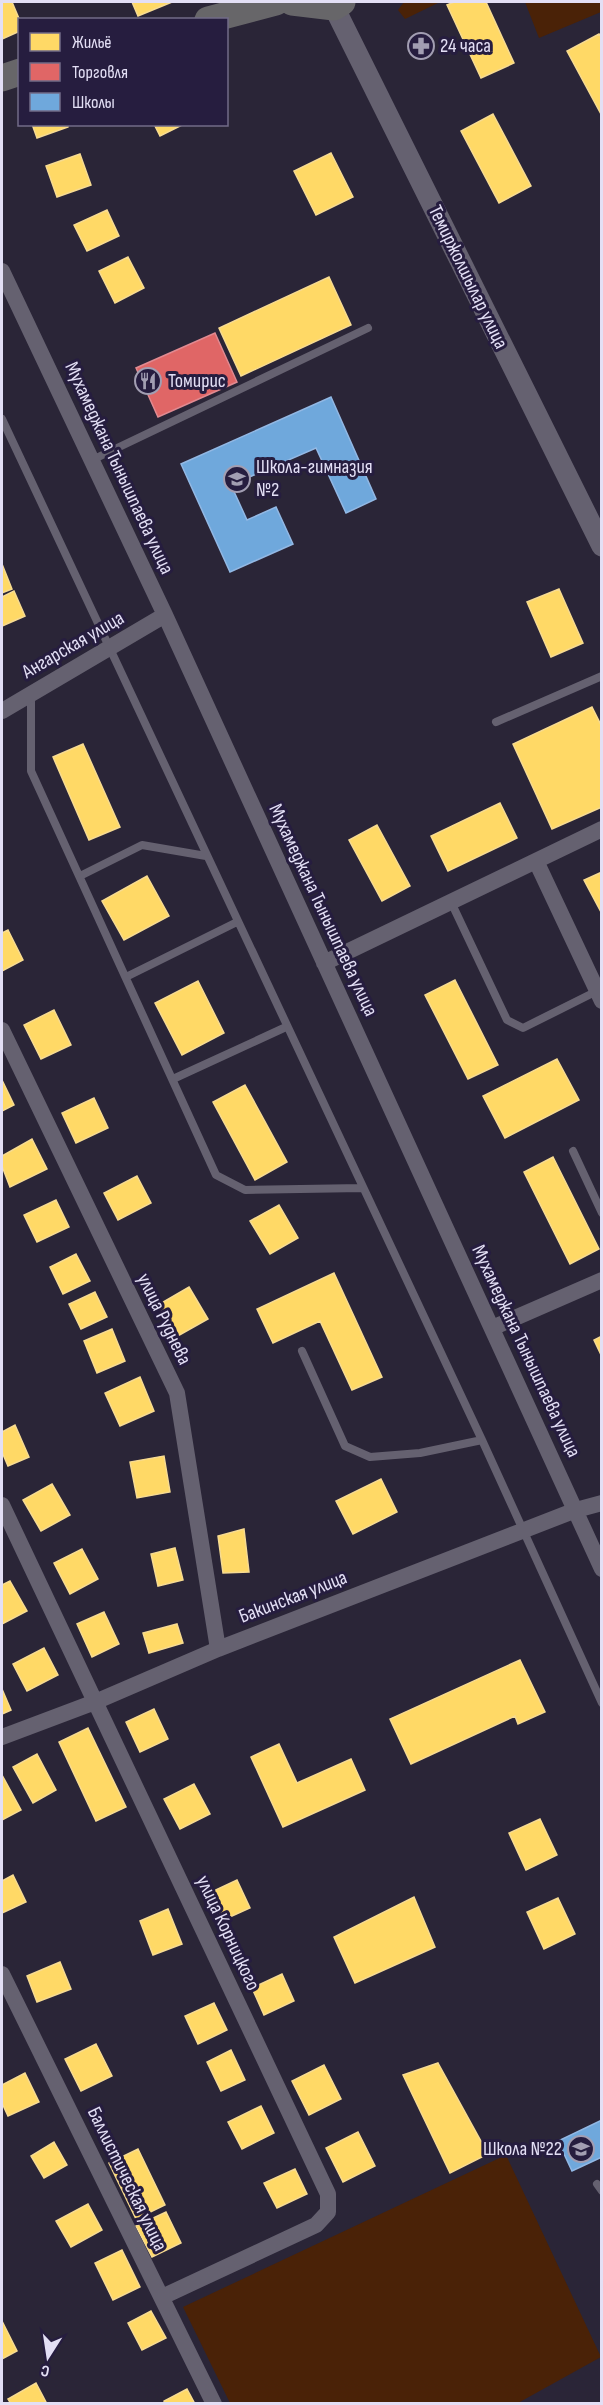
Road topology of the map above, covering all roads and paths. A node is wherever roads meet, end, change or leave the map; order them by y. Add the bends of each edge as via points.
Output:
1 (276, 2) edge
2 (292, 2) edge
3 (338, 4) edge
4 (216, 18) edge
5 (18, 73) edge
6 (2, 78) edge
7 (2, 271) edge
8 (368, 328) dead end
9 (2, 419) edge
10 (92, 460) junction
11 (602, 546) edge
12 (165, 615) junction
13 (109, 648) junction
14 (602, 676) edge
15 (31, 694) junction
16 (2, 711) edge
17 (496, 722) dead end
18 (602, 829) edge
19 (206, 856) junction
20 (536, 861) junction
21 (80, 876) junction
22 (451, 902) junction
23 (237, 922) junction
24 (324, 963) junction
25 (126, 977) junction
26 (599, 996) edge
27 (286, 1027) junction
28 (2, 1030) edge
29 (173, 1079) junction
30 (573, 1150) dead end
31 (362, 1188) junction
32 (602, 1213) edge
33 (602, 1280) edge
34 (492, 1328) junction
35 (302, 1351) dead end
36 (482, 1440) junction
37 (602, 1503) edge
38 (2, 1505) edge
39 (576, 1510) junction
40 (523, 1531) junction
41 (602, 1569) edge
42 (218, 1649) junction
43 (95, 1702) junction
44 (602, 1703) edge
45 (2, 1737) edge
46 (2, 1974) edge
47 (162, 2297) junction
48 (214, 2403) edge

1 - 4 main road
2 - 3 main road
3 - 11 street, Темиржолшылар улица
5 - 6 main road
7 - 10 street, Мухамеджана Тынышпаева улица
8 - 10 lane
9 - 13 lane
10 - 12 street, Мухамеджана Тынышпаева улица
12 - 13 street, Ангарская улица
12 - 24 street, Мухамеджана Тынышпаева улица
13 - 15 street, Ангарская улица
13 - 19 lane
14 - 17 lane
15 - 16 street, Ангарская улица
15 - 21 lane via 31,771
18 - 20 street
19 - 21 lane via 141,845
19 - 23 lane
20 - 22 street
20 - 26 street
21 - 25 lane
22 - 24 street
22 - 26 lane via 507,1020 523,1028
23 - 25 lane
23 - 27 lane
24 - 34 street, Мухамеджана Тынышпаева улица
25 - 29 lane
27 - 29 lane
27 - 31 lane
28 - 42 street, улица Руднева via 177,1393
29 - 31 lane via 216,1175 245,1190
30 - 32 lane
31 - 36 lane
33 - 34 street
34 - 39 street, Мухамеджана Тынышпаева улица
35 - 36 lane via 345,1446 370,1457 420,1453
36 - 40 lane
37 - 39 street, Бакинская улица
38 - 43 street, улица Корницкого
39 - 40 street, Бакинская улица
39 - 41 street, Мухамеджана Тынышпаева улица
40 - 42 street, Бакинская улица
40 - 44 lane
42 - 43 street, Бакинская улица
43 - 45 street, Бакинская улица
43 - 47 street, улица Корницкого via 328,2194 328,2212 316,2225
46 - 47 street, Баллистическая улица
47 - 48 street, Баллистическая улица

